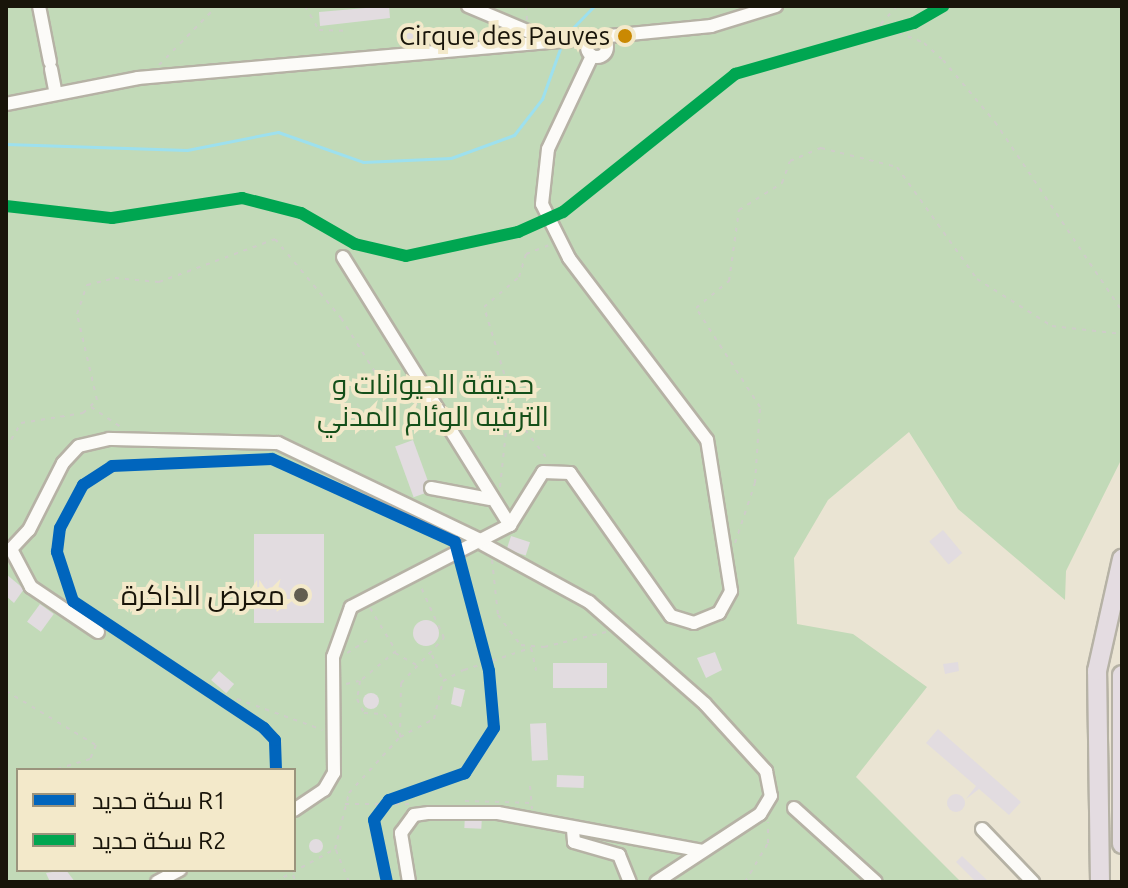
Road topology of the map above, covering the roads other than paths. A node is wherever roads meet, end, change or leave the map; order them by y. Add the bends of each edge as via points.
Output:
1 (39, 6) edge
2 (468, 6) edge
3 (776, 6) edge
4 (647, 34) junction
5 (597, 38) junction
6 (554, 42) junction
7 (606, 52) junction
8 (592, 56) junction
9 (56, 94) junction
10 (6, 104) edge
11 (343, 257) dead end
12 (431, 488) dead end
13 (492, 500) junction
14 (510, 525) junction
15 (484, 543) junction
16 (1122, 559) edge
17 (98, 632) dead end
18 (1122, 675) edge
19 (794, 808) dead end
20 (296, 809) edge
21 (982, 829) dead end
22 (573, 830) junction
23 (1122, 844) edge
24 (703, 851) junction
25 (176, 872) edge
26 (157, 882) edge
27 (409, 882) edge
28 (630, 882) edge
29 (656, 882) edge
30 (876, 882) edge
31 (1033, 882) edge
32 (1100, 882) edge

1 - 9 lane
2 - 6 lane
3 - 4 lane via 711,26
4 - 5 lane
4 - 7 lane
5 - 6 lane
5 - 7 lane
5 - 8 lane
6 - 9 lane via 141,78
7 - 8 lane
8 - 14 lane via 541,178 542,204 559,241 696,420 714,467 727,604 719,613 683,622 625,557 584,487 555,467 543,472
9 - 10 lane
11 - 13 lane
12 - 13 lane
13 - 14 lane
14 - 15 lane
15 - 17 lane via 278,443 109,439 79,446 63,463 29,530 11,549 31,587
15 - 20 lane via 367,596 341,623 334,654 339,736 324,790
15 - 24 lane via 565,585 619,630 705,704 766,781 767,805
16 - 32 highway via 1097,671
18 - 23 highway
19 - 30 lane
21 - 31 lane
22 - 24 lane
22 - 27 lane via 483,811 414,815 401,833
22 - 28 lane via 574,842 619,855
24 - 29 lane
25 - 26 lane

